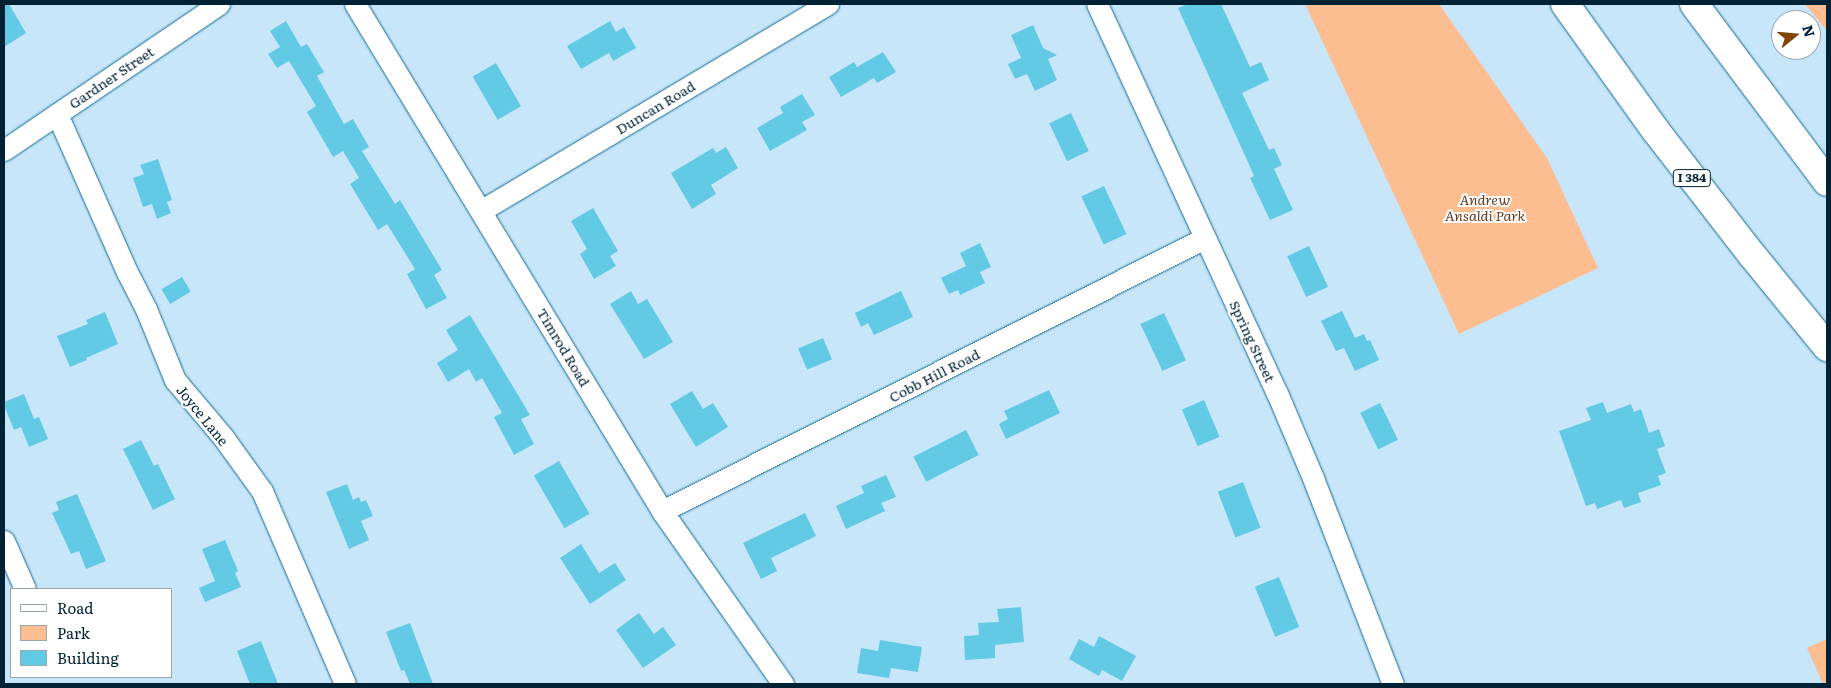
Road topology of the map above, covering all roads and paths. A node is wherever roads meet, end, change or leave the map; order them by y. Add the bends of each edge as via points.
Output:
1 (219, 4) edge
2 (355, 4) edge
3 (828, 4) edge
4 (1097, 4) edge
5 (1565, 4) edge
6 (1694, 4) edge
7 (57, 114) junction
8 (4, 150) edge
9 (1827, 182) edge
10 (482, 210) junction
11 (1205, 238) junction
12 (1827, 347) edge
13 (662, 511) junction
14 (4, 541) edge
15 (25, 588) edge
16 (345, 684) edge
17 (783, 684) edge
18 (1393, 684) edge

1 - 7 street, Gardner Street
2 - 10 street, Timrod Road
3 - 10 street, Duncan Road
4 - 11 street, Spring Street
5 - 12 highway, I 384 via 1692,178
6 - 9 highway
7 - 8 street, Gardner Street
7 - 16 street, Joyce Lane via 175,380 262,490
10 - 13 street, Timrod Road
11 - 13 street, Cobb Hill Road
11 - 18 street, Spring Street via 1310,470
13 - 17 street, Timrod Road
14 - 15 street

